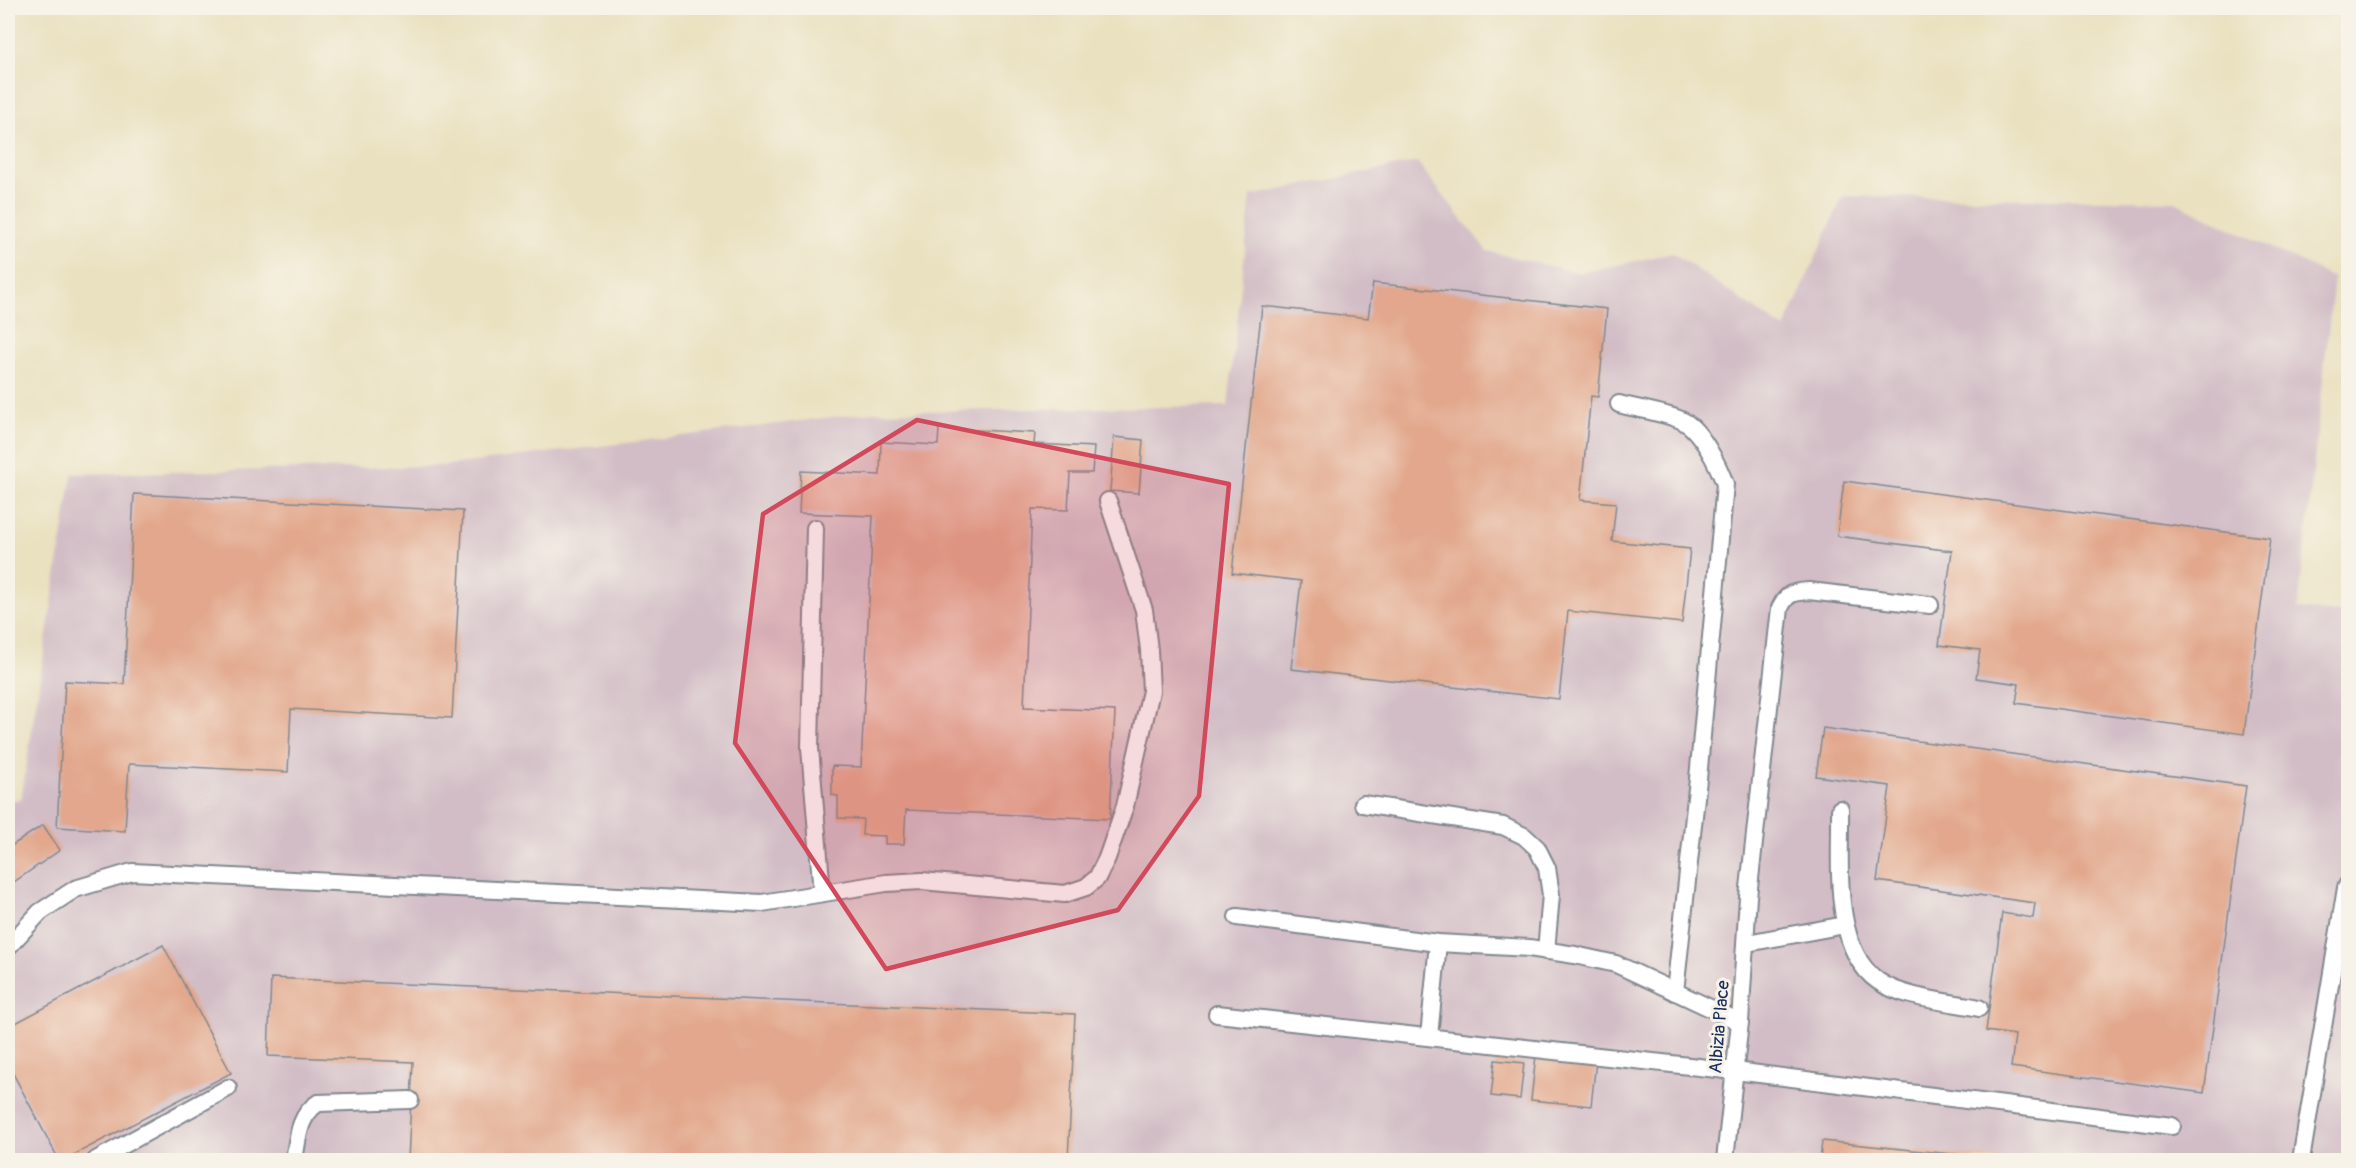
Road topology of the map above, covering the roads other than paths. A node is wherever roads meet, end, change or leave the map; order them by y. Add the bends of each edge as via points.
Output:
1 (1618, 404) dead end
2 (1108, 501) dead end
3 (815, 528) dead end
4 (1930, 605) dead end
5 (1364, 804) dead end
6 (1840, 809) dead end
7 (2349, 884) edge
8 (822, 893) junction
9 (1238, 917) dead end
10 (1845, 926) junction
11 (1438, 943) junction
12 (1746, 943) junction
13 (8, 947) edge
14 (1546, 951) junction
15 (1675, 992) junction
16 (1979, 1008) dead end
17 (1217, 1014) dead end
18 (1740, 1022) junction
19 (1429, 1037) junction
20 (1735, 1071) junction
21 (228, 1088) dead end
22 (410, 1100) dead end
23 (2172, 1126) dead end
24 (96, 1161) edge
25 (294, 1161) edge
26 (1725, 1161) edge
27 (2301, 1161) edge

1 - 15 lane via 1684,422 1706,444 1725,484
2 - 8 lane via 1144,610 1151,691 1125,806 1097,878 1086,887 1065,894 922,881
3 - 8 lane via 810,748
4 - 12 lane, Albizia Place via 1809,591 1785,596 1778,623
5 - 14 lane via 1503,826 1524,836 1537,848 1547,868 1551,895
6 - 10 lane via 1841,908
7 - 27 lane
8 - 13 lane via 762,903 132,872 75,889 40,912
9 - 11 lane
10 - 12 lane
10 - 16 lane via 1864,967 1877,981 1900,992
11 - 14 lane
11 - 19 lane
12 - 18 lane, Albizia Place
14 - 15 lane via 1616,964
15 - 18 lane
17 - 19 lane
18 - 20 lane, Albizia Place
19 - 20 lane
20 - 23 lane
20 - 26 lane, Albizia Place
21 - 24 lane
22 - 25 lane via 318,1103 304,1116

